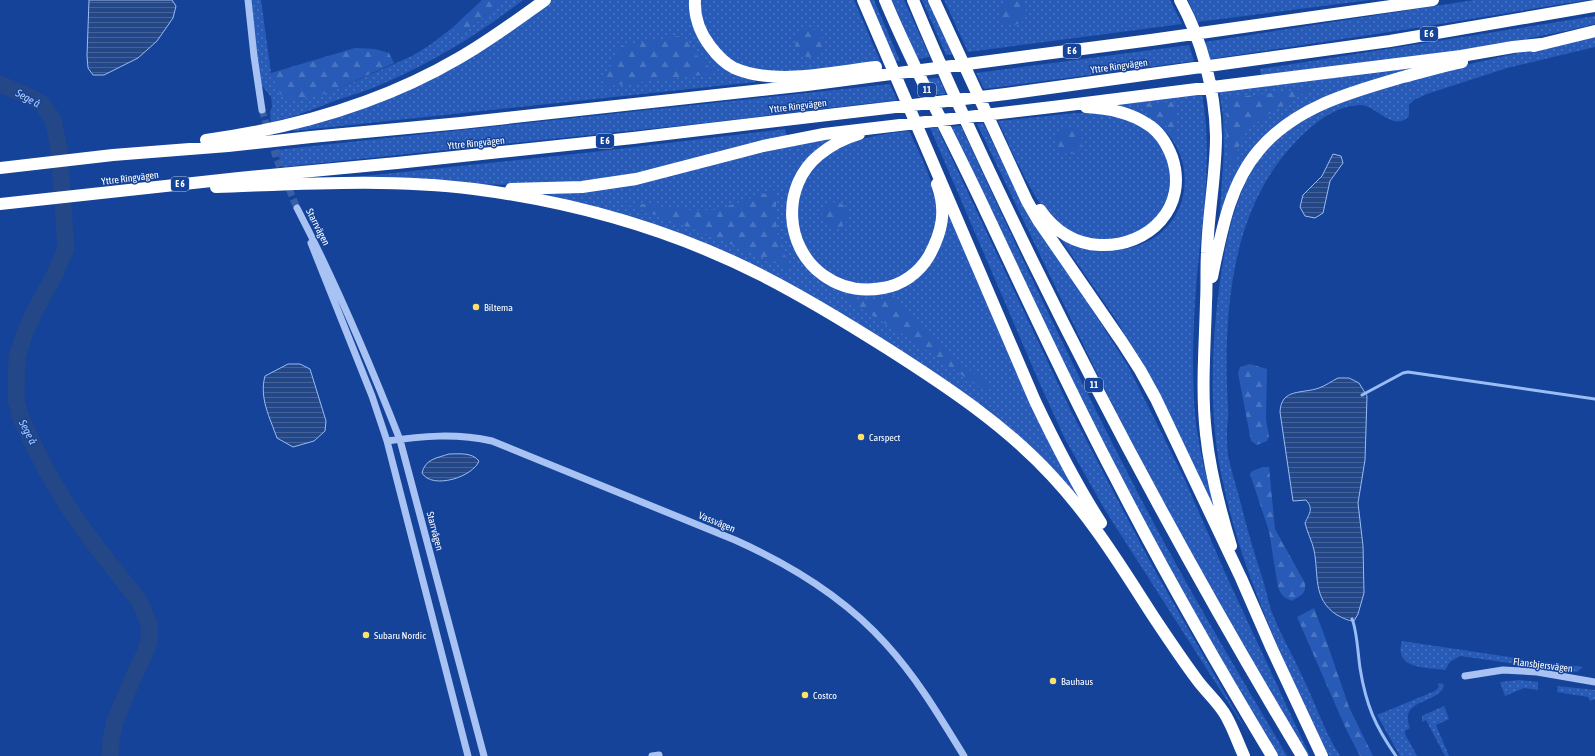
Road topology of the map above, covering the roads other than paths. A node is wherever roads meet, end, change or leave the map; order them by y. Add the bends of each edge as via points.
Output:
1 (248, 0) edge
2 (533, 0) edge
3 (545, 0) edge
4 (695, 0) edge
5 (860, 0) edge
6 (863, 0) edge
7 (885, 0) edge
8 (913, 0) edge
9 (934, 0) edge
10 (1180, 0) edge
11 (1433, 0) edge
12 (1595, 6) edge
13 (1595, 31) edge
14 (881, 43) junction
15 (1542, 44) junction
16 (471, 51) junction
17 (874, 72) junction
18 (1061, 106) junction
19 (262, 110) tunnel mouth
20 (911, 113) junction
21 (896, 125) junction
22 (228, 141) junction
23 (1010, 163) junction
24 (1, 168) edge
25 (242, 182) junction
26 (474, 189) junction
27 (4, 204) edge
28 (1206, 302) junction
29 (400, 440) junction
30 (387, 441) junction
31 (420, 517) junction
32 (407, 521) junction
33 (1241, 578) junction
34 (1465, 676) dead end
35 (1595, 682) edge
36 (465, 686) junction
37 (451, 690) junction
38 (1225, 713) junction
39 (468, 756) edge
40 (484, 756) edge
41 (964, 756) edge
42 (1244, 756) edge
43 (1252, 756) edge
44 (1272, 756) edge
45 (1302, 756) edge
46 (1322, 756) edge

1 - 19 street
2 - 16 highway via 492,30
3 - 16 highway
4 - 17 highway via 698,26 706,42 717,55 733,67 765,76
5 - 14 highway
6 - 14 highway
7 - 44 highway, 11 via 898,32 1114,476 1173,585
8 - 45 highway, 11 via 994,182 1078,353 1171,530 1237,648
9 - 23 highway
10 - 28 highway via 1192,21 1208,78 1214,112 1216,137 1207,252
11 - 17 highway, Yttre Ringvägen / E 6 via 993,62
12 - 25 highway, Yttre Ringvägen / E 6 via 1390,41 1006,94 634,138 322,170
13 - 15 highway
14 - 20 highway
15 - 18 highway
15 - 28 highway via 1455,64 1353,92 1321,104 1277,132 1258,151 1236,189 1227,212
16 - 22 highway via 381,96
17 - 22 highway, Yttre Ringvägen / E 6 via 807,85 461,123
18 - 21 highway
18 - 23 highway via 1113,110 1148,124 1160,136 1168,147 1174,164 1176,184 1172,203 1162,218 1150,231 1135,240 1110,246 1078,242 1057,230 1045,218
20 - 21 highway via 938,187 942,208 941,228 926,260 912,276 891,287 870,291 844,286 816,270 805,258 798,246 791,221 793,199 806,169 818,155 851,136
20 - 38 highway via 1015,357 1055,443 1084,497
21 - 26 highway via 791,140 660,174 615,182 576,187
22 - 24 highway via 174,145 150,152
23 - 33 highway via 1038,220 1140,370 1173,432
25 - 26 highway via 385,184
25 - 27 highway, Yttre Ringvägen via 119,191
26 - 38 highway via 546,201 616,218 709,252 760,274 811,302 943,385 989,418 1074,499 1104,539 1184,662
28 - 33 highway via 1206,434 1218,499
29 - 30 street, Vassvägen
29 - 30 street, Starrvägen via 344,307 297,208 372,396
29 - 31 street, Starrvägen
29 - 41 street, Vassvägen via 454,435 492,441 735,540 780,562 832,596 886,643 927,697
30 - 32 street, Starrvägen
31 - 32 street
31 - 36 street, Starrvägen
32 - 37 street, Starrvägen
33 - 46 highway
34 - 35 street, Flansbjersvägen via 1503,670 1538,672
36 - 37 street
36 - 40 street, Starrvägen
37 - 39 street, Starrvägen
38 - 42 highway
38 - 43 highway

